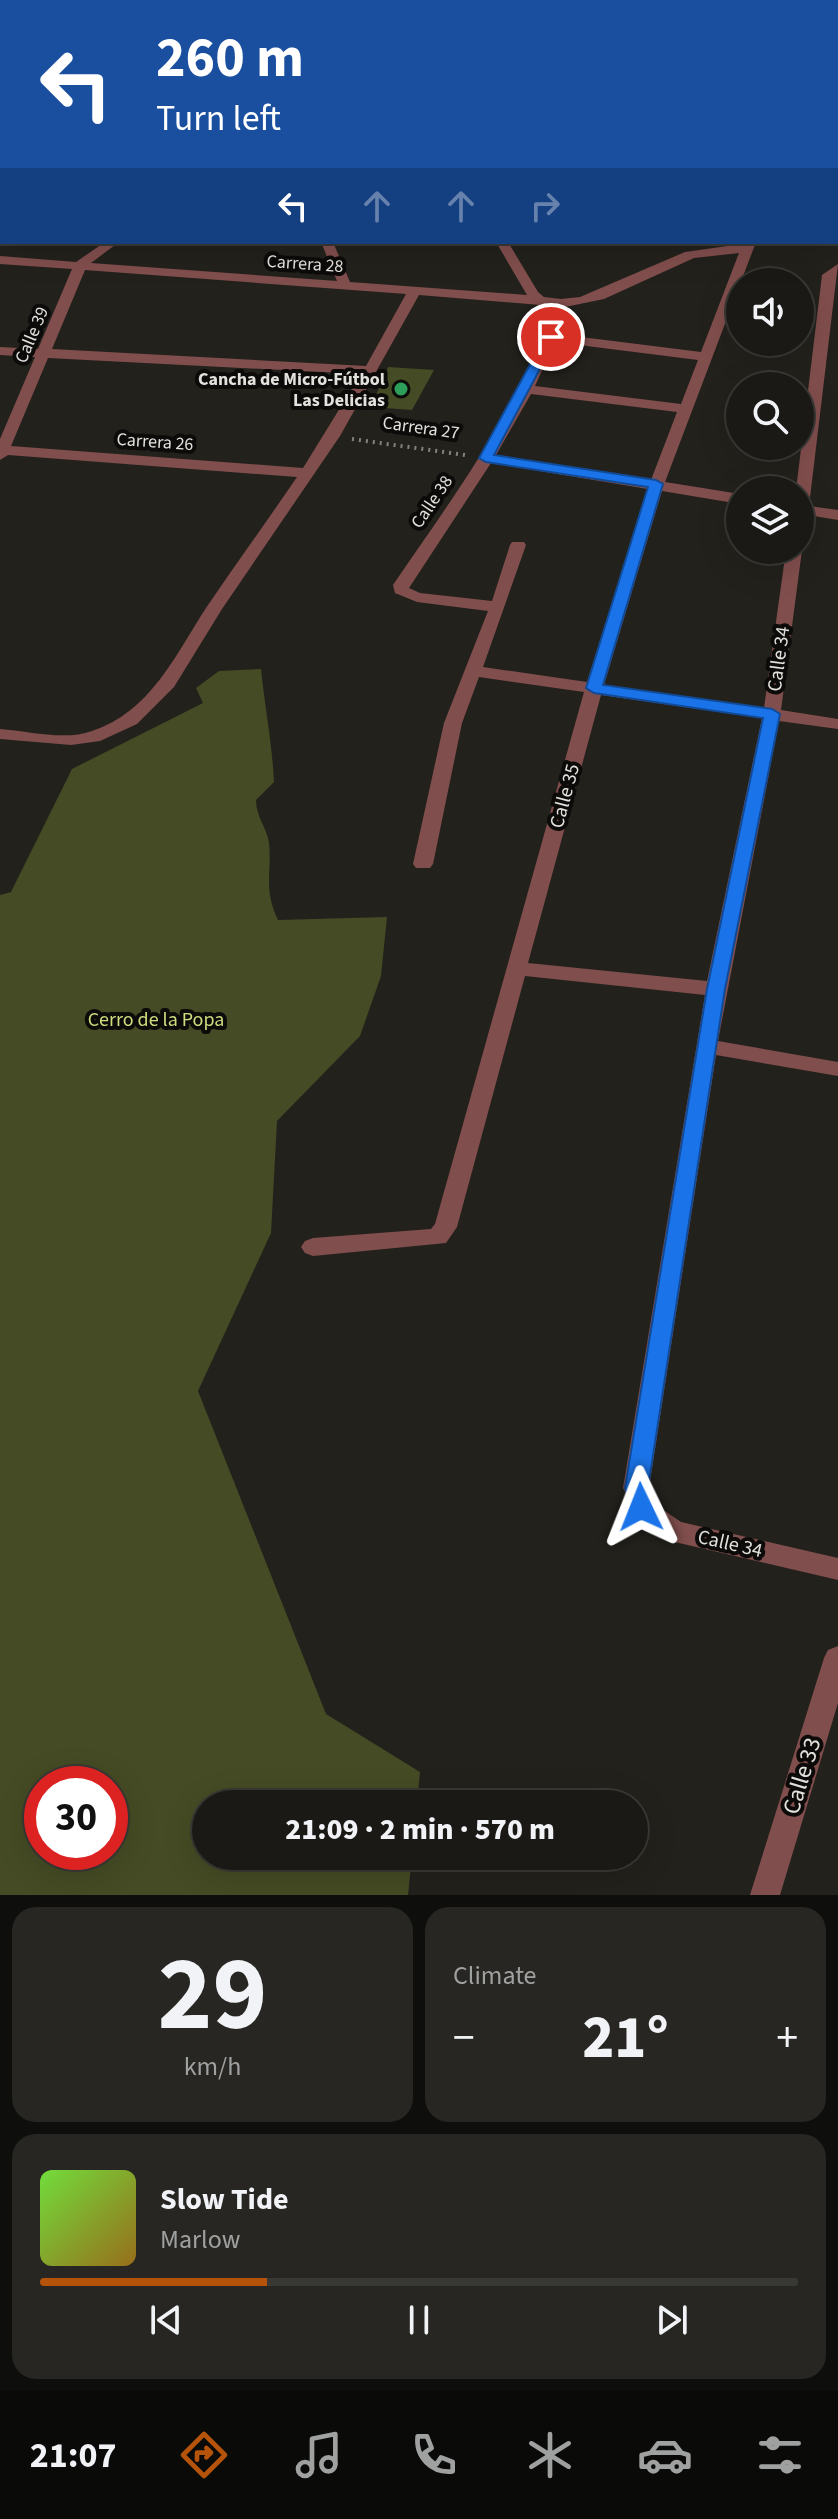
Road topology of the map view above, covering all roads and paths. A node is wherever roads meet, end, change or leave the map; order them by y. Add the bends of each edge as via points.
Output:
1 (110, 244) edge
2 (328, 244) edge
3 (503, 244) edge
4 (683, 244) edge
5 (748, 246) edge
6 (691, 254) junction
7 (0, 260) edge
8 (81, 264) junction
9 (838, 268) edge
10 (345, 285) junction
11 (414, 292) junction
12 (540, 300) junction
13 (559, 305) junction
14 (551, 337) junction
15 (0, 351) edge
16 (44, 353) junction
17 (706, 357) junction
18 (371, 370) junction
19 (524, 389) junction
20 (685, 409) junction
21 (333, 436) junction
22 (1, 452) edge
23 (486, 458) junction
24 (307, 473) junction
25 (805, 476) edge
26 (656, 484) junction
27 (726, 496) edge
28 (814, 513) edge
29 (838, 515) edge
30 (518, 545) dead end
31 (792, 564) edge
32 (498, 607) junction
33 (473, 671) junction
34 (594, 688) junction
35 (772, 714) junction
36 (838, 724) edge
37 (0, 734) edge
38 (423, 864) dead end
39 (519, 969) junction
40 (716, 989) junction
41 (709, 1047) junction
42 (838, 1069) edge
43 (313, 1247) dead end
44 (838, 1569) edge
45 (838, 1658) edge
46 (765, 1895) edge

1 - 8 street
2 - 10 street
3 - 12 street
4 - 6 street
5 - 6 street
5 - 17 street, Calle 35
6 - 13 street via 600,298
7 - 8 street, Carrera 28
8 - 10 street, Carrera 28
8 - 16 street, Calle 39
9 - 25 street via 829,275
10 - 11 street, Carrera 28
11 - 12 street, Carrera 28
11 - 18 street
12 - 13 street, Carrera 28
13 - 14 street, Calle 38
14 - 17 street
14 - 19 street, Calle 38
15 - 16 street
16 - 18 street
16 - 22 street, Calle 39
17 - 20 street, Calle 35
18 - 21 street
19 - 20 street
19 - 23 street, Calle 38
20 - 26 street, Calle 35
21 - 23 path, Carrera 27
21 - 24 street
22 - 24 street, Carrera 26
23 - 26 street
23 - 32 street, Calle 38 via 401,590
24 - 37 street via 168,683 131,720 94,737 71,740
26 - 27 street
26 - 34 street, Calle 35
28 - 29 street
30 - 32 street
31 - 35 street, Calle 34
32 - 33 street
33 - 34 street
33 - 38 street via 453,723
34 - 35 street
34 - 39 street, Calle 35
35 - 36 street
35 - 40 street, Calle 34
39 - 40 street
39 - 43 street, Calle 35 via 446,1227 438,1237
40 - 41 street, Calle 34
41 - 42 street
41 - 44 street, Calle 34 via 636,1488 641,1507 675,1532
45 - 46 street, Calle 33

